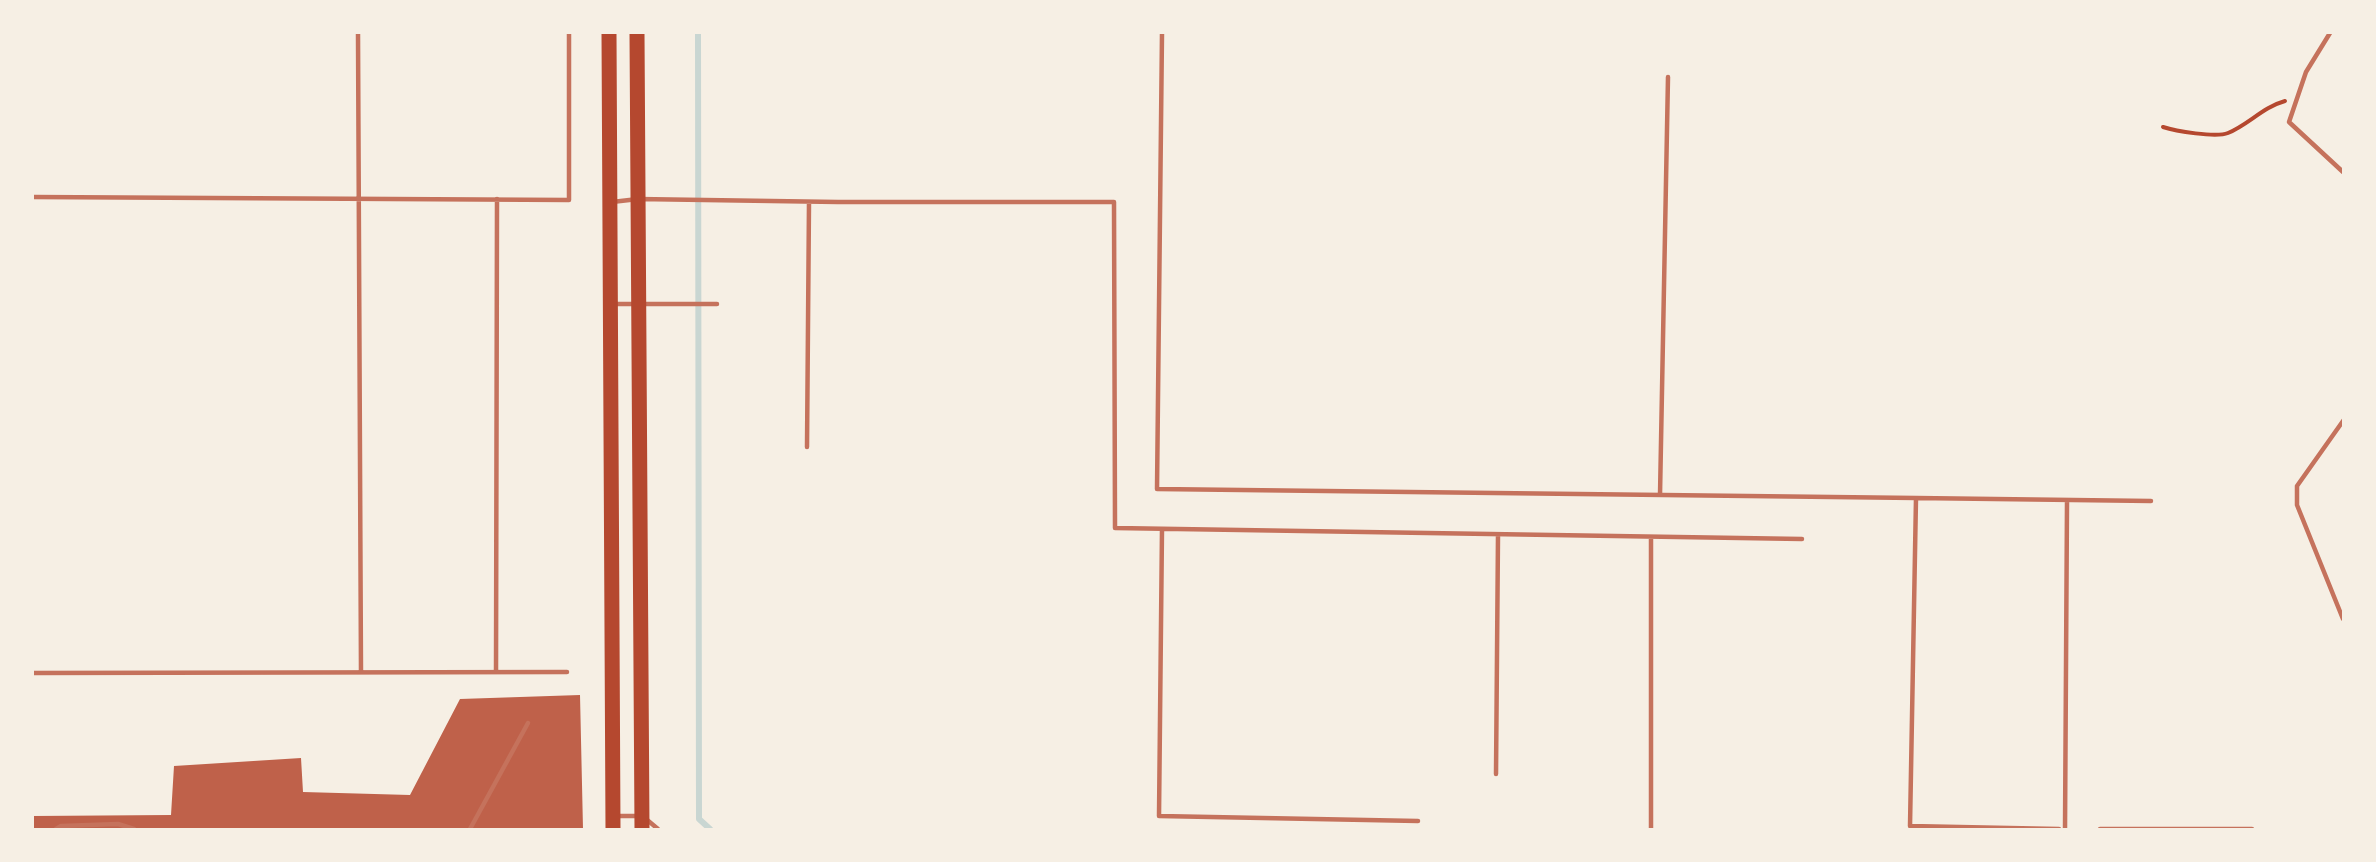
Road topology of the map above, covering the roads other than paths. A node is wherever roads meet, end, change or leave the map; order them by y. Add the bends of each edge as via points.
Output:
1 (358, 33) edge
2 (569, 33) edge
3 (609, 33) edge
4 (637, 33) edge
5 (1162, 33) edge
6 (2330, 33) edge
7 (1668, 76) dead end
8 (2343, 172) edge
9 (33, 197) edge
10 (360, 198) junction
11 (497, 199) junction
12 (638, 199) junction
13 (610, 202) junction
14 (809, 202) junction
15 (639, 303) junction
16 (611, 304) junction
17 (717, 304) dead end
18 (2343, 421) edge
19 (807, 447) dead end
20 (1660, 495) junction
21 (1916, 498) junction
22 (2151, 501) dead end
23 (2067, 502) junction
24 (1162, 529) junction
25 (1498, 535) junction
26 (1651, 537) junction
27 (1802, 539) dead end
28 (2343, 619) edge
29 (361, 672) junction
30 (496, 672) junction
31 (567, 672) dead end
32 (33, 673) edge
33 (528, 723) dead end
34 (1496, 774) dead end
35 (1418, 821) dead end
36 (613, 823) edge
37 (642, 823) edge
38 (56, 829) edge
39 (134, 829) edge
40 (470, 829) edge
41 (658, 829) edge
42 (1651, 829) edge
43 (2059, 829) edge
44 (2065, 829) edge
45 (2100, 829) edge
46 (2252, 829) edge

1 - 10 lane
2 - 11 lane via 569,200
3 - 13 main road
4 - 12 main road
5 - 20 lane via 1157,489
6 - 8 lane via 2306,72 2289,122
7 - 20 lane
9 - 10 lane
10 - 11 lane
10 - 29 lane
11 - 30 lane
12 - 13 lane
12 - 14 lane
12 - 15 main road
13 - 16 main road
14 - 19 lane
14 - 24 lane via 1114,202 1115,528
15 - 16 lane
15 - 17 lane
15 - 37 main road
16 - 36 main road
18 - 28 lane via 2298,486 2297,505
20 - 21 lane
21 - 23 lane
21 - 43 lane via 1910,826
22 - 23 lane
23 - 44 lane
24 - 25 lane
24 - 35 lane via 1160,816
25 - 26 lane
25 - 34 lane
26 - 27 lane
26 - 42 lane
29 - 30 lane
29 - 32 lane
30 - 31 lane
33 - 40 lane
36 - 37 lane
37 - 41 lane
38 - 39 lane via 118,824
45 - 46 lane

